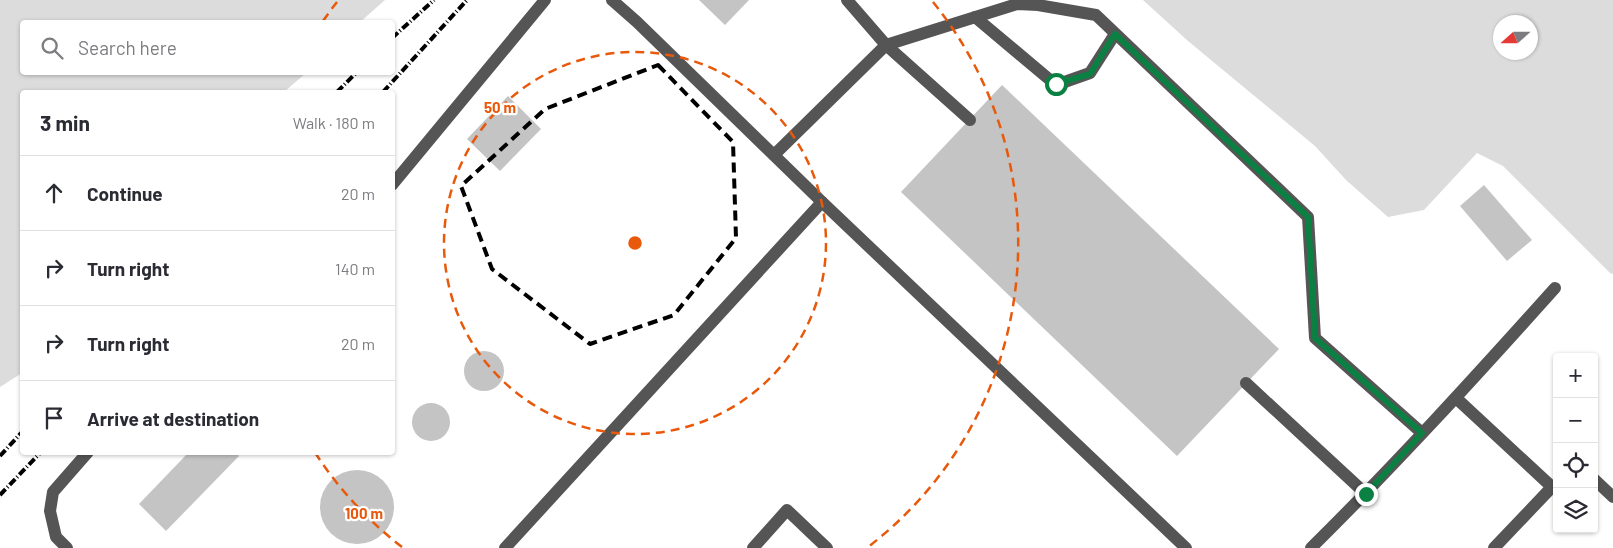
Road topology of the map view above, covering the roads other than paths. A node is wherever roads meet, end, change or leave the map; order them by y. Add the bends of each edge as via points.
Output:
1 (545, 0) edge
2 (612, 0) edge
3 (848, 0) edge
4 (975, 17) junction
5 (1115, 34) junction
6 (886, 45) junction
7 (970, 120) dead end
8 (774, 155) junction
9 (395, 181) edge
10 (822, 202) junction
11 (1555, 288) dead end
12 (1246, 383) dead end
13 (1456, 398) junction
14 (1422, 433) junction
15 (85, 455) edge
16 (1598, 483) edge
17 (1553, 484) edge
18 (1553, 488) edge
19 (1366, 494) junction
20 (1613, 497) edge
21 (67, 548) edge
22 (505, 548) edge
23 (754, 548) edge
24 (827, 548) edge
25 (1186, 548) edge
26 (1312, 548) edge
27 (1494, 548) edge

1 - 9 lane
2 - 8 lane
3 - 6 lane
4 - 5 lane via 1017,4 1038,5 1096,15
4 - 5 lane via 1056,84 1090,74
4 - 6 lane
5 - 14 lane via 1308,217 1315,338
6 - 7 lane
6 - 8 lane
8 - 10 lane
10 - 22 lane
10 - 25 lane
11 - 13 lane
12 - 19 lane
13 - 14 lane
13 - 17 lane
14 - 19 lane
15 - 21 lane via 53,492 50,511 56,537
16 - 20 lane
18 - 27 lane
19 - 26 lane
23 - 24 lane via 787,510

